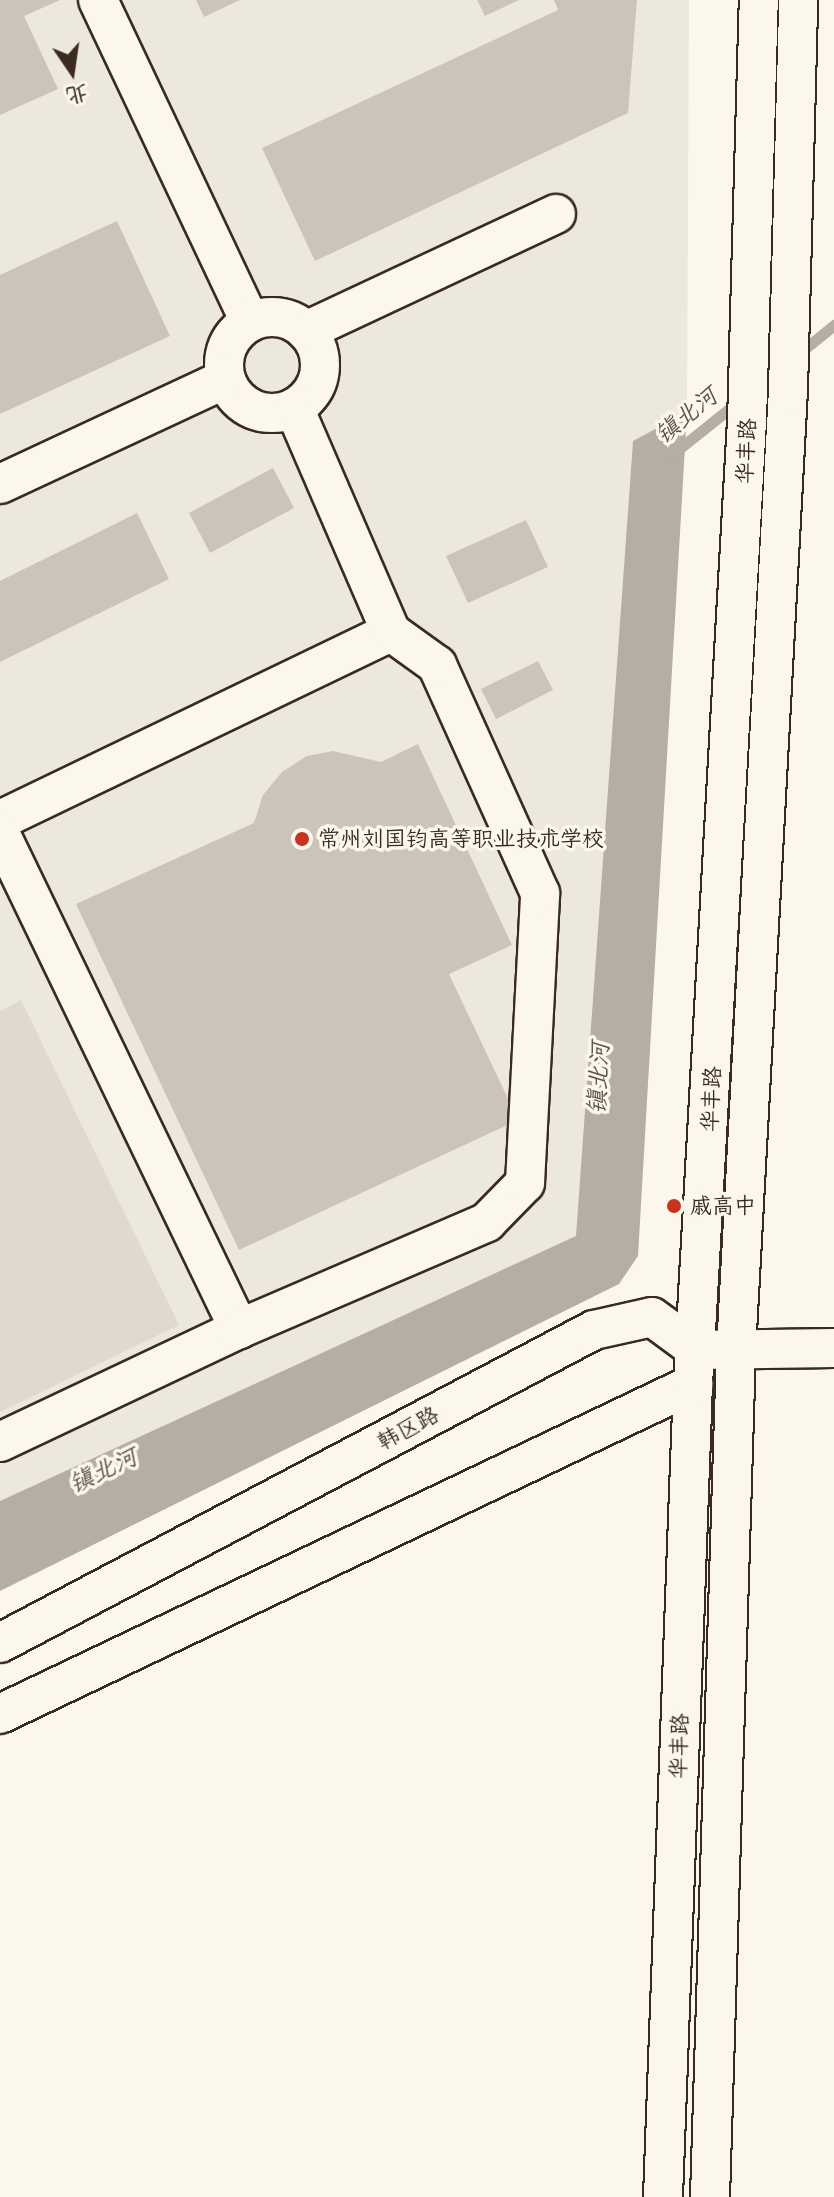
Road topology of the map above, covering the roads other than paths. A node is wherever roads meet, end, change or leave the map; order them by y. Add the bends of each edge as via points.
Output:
1 (98, 0) edge
2 (759, 0) edge
3 (798, 0) edge
4 (556, 214) dead end
5 (250, 322) junction
6 (306, 331) junction
7 (225, 379) junction
8 (294, 408) junction
9 (0, 484) edge
10 (391, 632) junction
11 (0, 820) edge
12 (0, 833) edge
13 (239, 1329) junction
14 (834, 1348) edge
15 (736, 1350) junction
16 (695, 1367) junction
17 (0, 1442) edge
18 (0, 1643) edge
19 (0, 1714) edge
20 (663, 2197) edge
21 (710, 2197) edge

1 - 5 street
2 - 16 street, 华丰路 via 747,422
3 - 15 street, 华丰路 via 788,390
4 - 6 street
5 - 6 street via 279,317
5 - 7 street via 227,346
6 - 8 street via 320,358 320,373 306,400
7 - 8 street via 233,394 260,413
7 - 9 street
8 - 10 street
10 - 11 street
10 - 13 street via 437,665 540,893 525,1183 487,1222
12 - 13 street
13 - 17 street
14 - 15 street
15 - 16 street
15 - 21 street, 华丰路
16 - 18 street, 韩区路 via 652,1317 594,1330
16 - 19 street
16 - 20 street, 华丰路

